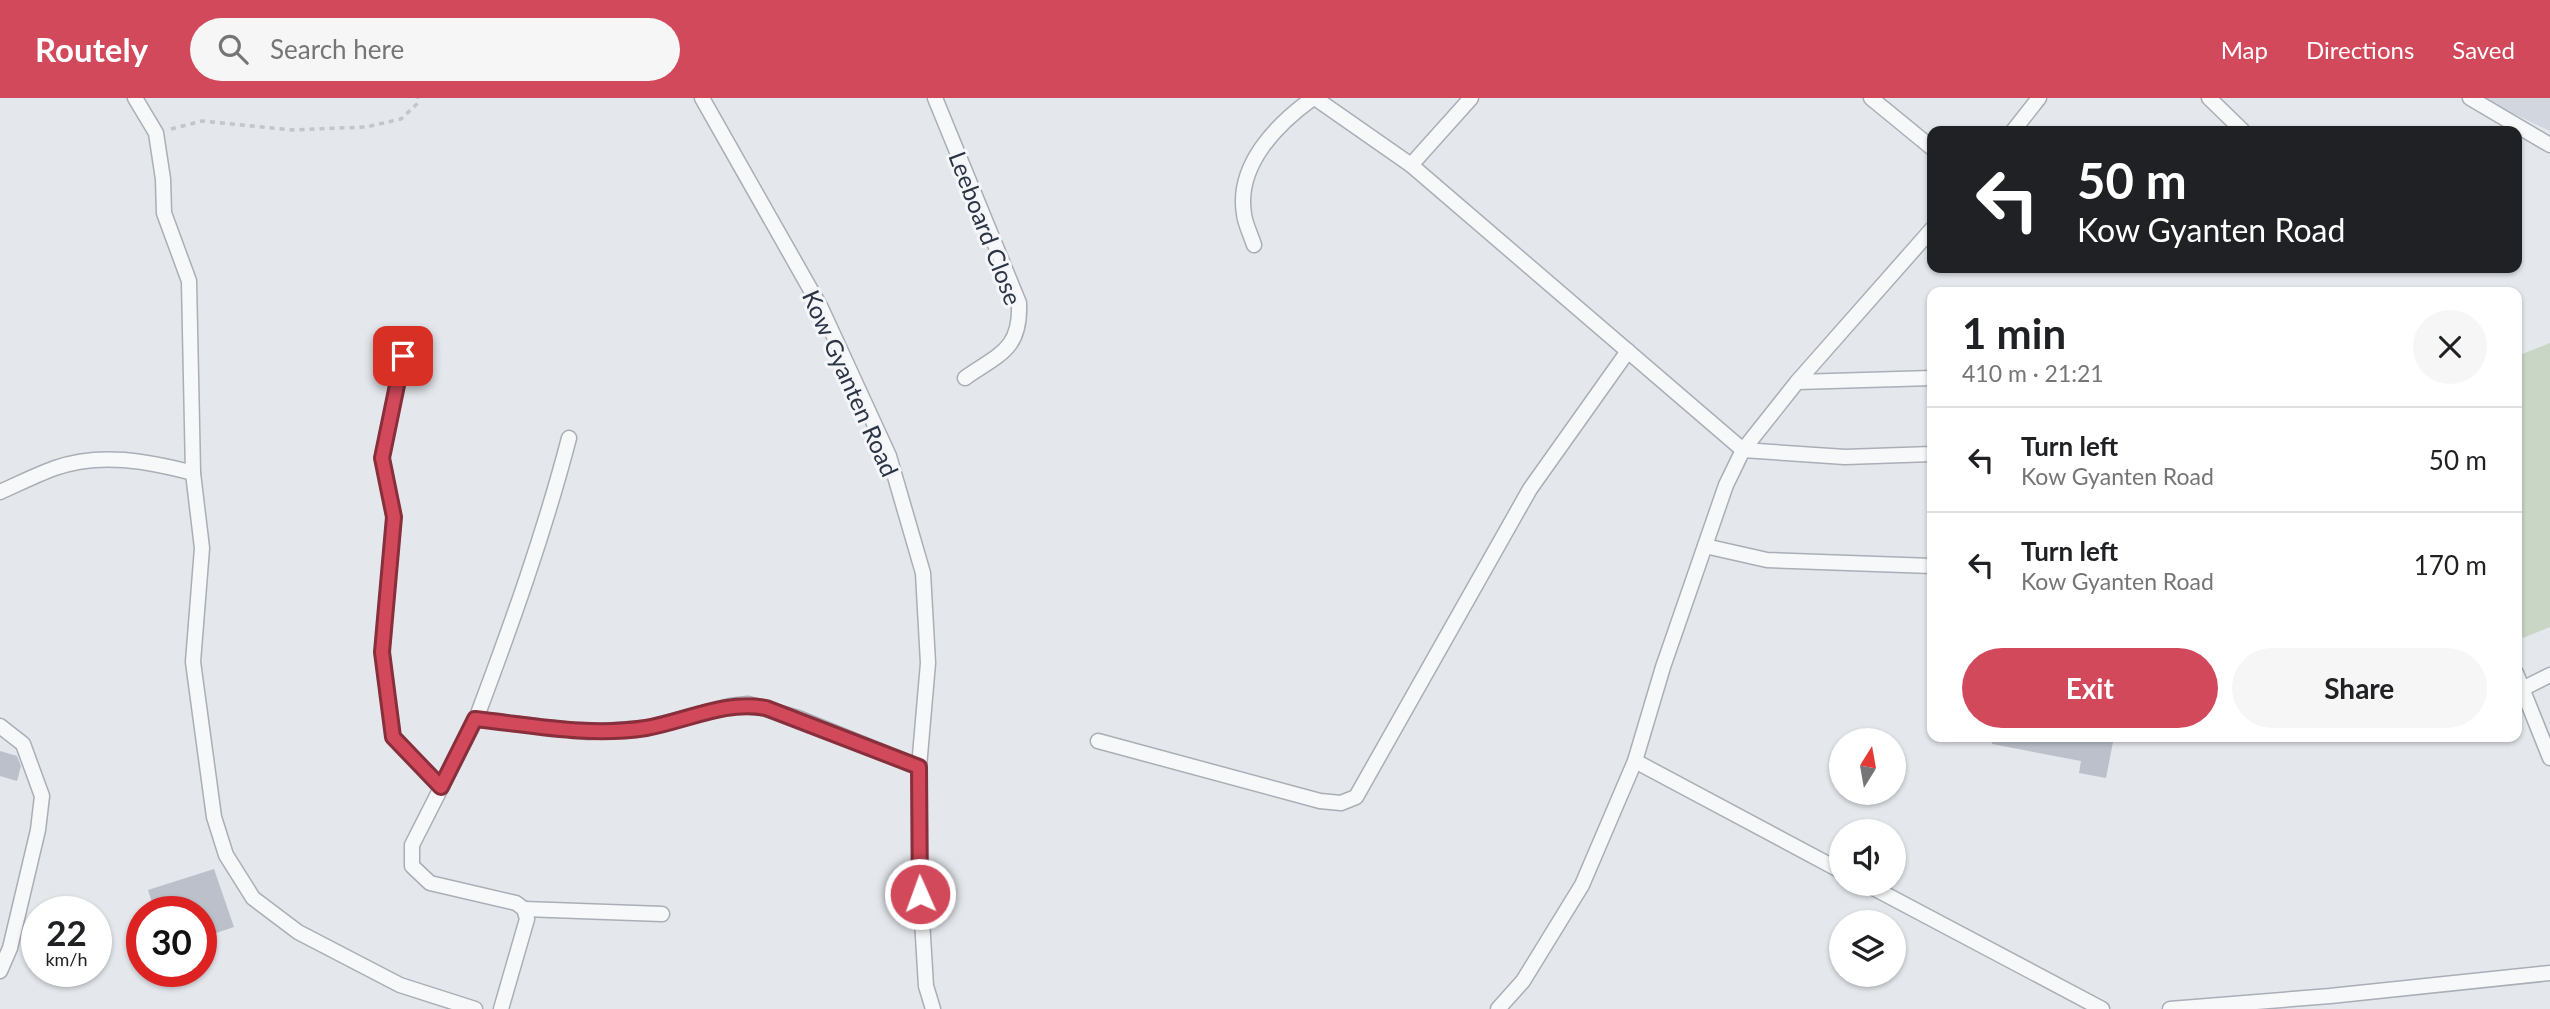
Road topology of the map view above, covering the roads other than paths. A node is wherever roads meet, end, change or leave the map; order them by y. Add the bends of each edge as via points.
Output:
1 (135, 98) edge
2 (702, 98) edge
3 (935, 98) edge
4 (1314, 98) edge
5 (1471, 98) edge
6 (1871, 98) edge
7 (2039, 98) edge
8 (2209, 98) edge
9 (2470, 98) edge
10 (2016, 126) edge
11 (2238, 126) edge
12 (2518, 126) edge
13 (2522, 129) edge
14 (1927, 144) edge
15 (2550, 145) edge
16 (1411, 165) junction
17 (1927, 235) edge
18 (1254, 245) dead end
19 (1628, 351) junction
20 (403, 356) dead end
21 (965, 378) dead end
22 (1927, 378) edge
23 (1797, 382) junction
24 (569, 438) dead end
25 (1743, 450) junction
26 (1927, 454) edge
27 (193, 473) junction
28 (0, 492) edge
29 (1705, 547) junction
30 (1927, 566) edge
31 (2550, 675) edge
32 (2522, 684) edge
33 (2524, 688) junction
34 (475, 719) junction
35 (0, 726) edge
36 (1098, 741) dead end
37 (2550, 758) edge
38 (1635, 761) junction
39 (919, 767) junction
40 (441, 787) junction
41 (1829, 864) edge
42 (1889, 896) edge
43 (524, 909) junction
44 (662, 914) dead end
45 (0, 971) edge
46 (2550, 973) edge
47 (475, 1009) edge
48 (501, 1009) edge
49 (933, 1009) edge
50 (1498, 1009) edge
51 (2102, 1009) edge
52 (2170, 1009) edge

1 - 27 street via 156,133 164,213 189,281
2 - 39 street, Kow Gyanten Road via 821,308 889,456 923,573 928,663
3 - 21 street, Leeboard Close via 1019,303 1020,323 1010,346
4 - 16 street
4 - 18 street via 1290,115 1252,162 1244,186 1244,214
5 - 16 street
6 - 14 street
7 - 10 street
8 - 11 street
9 - 12 street
13 - 15 street
16 - 19 street
17 - 23 street
19 - 25 street
19 - 36 street via 1530,489 1356,797 1342,803 1320,801
20 - 40 street via 382,458 394,517 382,652 393,737
22 - 23 street
23 - 25 street
24 - 34 street via 552,506
25 - 26 street via 1845,457
25 - 29 street
27 - 28 street via 131,460 89,460 57,467
27 - 47 street via 202,548 193,662 214,817 226,855 253,898 298,932 400,985
29 - 30 street via 1767,560
29 - 38 street
31 - 33 street
32 - 33 street
33 - 37 street
34 - 39 street via 588,732 646,728 748,704 798,718
34 - 40 street
35 - 45 street via 23,744 42,796 10,948
38 - 41 street
38 - 50 street via 1581,885 1523,981
39 - 49 street, Kow Gyanten Road via 919,871 926,986
40 - 43 street via 412,845 412,866 430,883 516,903
42 - 51 street
43 - 44 street
43 - 48 street via 527,919
46 - 52 street

